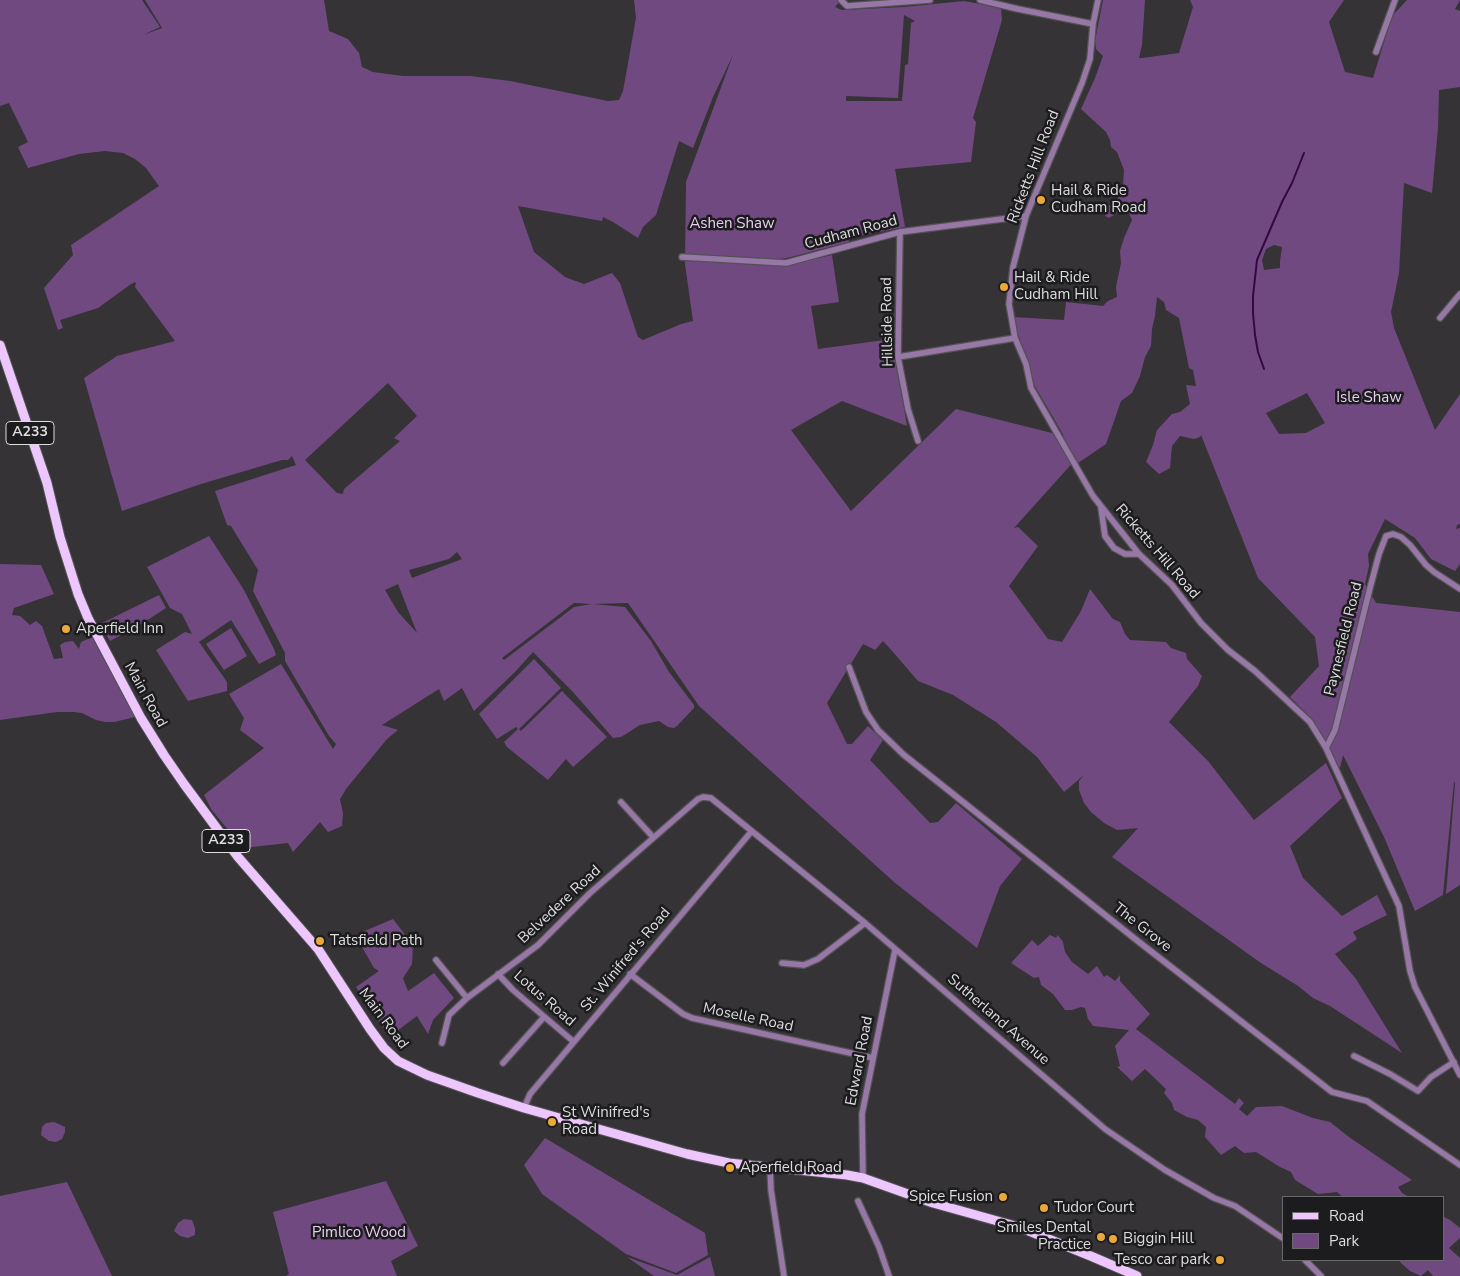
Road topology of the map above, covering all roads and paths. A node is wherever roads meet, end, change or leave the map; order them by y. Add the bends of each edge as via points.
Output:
1 (841, 0) edge
2 (930, 0) edge
3 (980, 0) edge
4 (1098, 0) edge
5 (1395, 0) edge
6 (1093, 24) junction
7 (1376, 52) dead end
8 (1026, 216) junction
9 (900, 232) junction
10 (682, 256) dead end
11 (1460, 294) edge
12 (1440, 318) dead end
13 (1015, 338) junction
14 (0, 345) edge
15 (898, 357) junction
16 (918, 441) dead end
17 (1101, 506) junction
18 (1139, 554) junction
19 (1460, 589) edge
20 (849, 667) dead end
21 (1326, 748) junction
22 (710, 798) joint
23 (622, 802) dead end
24 (751, 832) junction
25 (653, 837) junction
26 (865, 923) junction
27 (895, 950) junction
28 (436, 960) dead end
29 (782, 963) dead end
30 (498, 974) junction
31 (630, 974) junction
32 (467, 998) junction
33 (544, 1017) junction
34 (574, 1042) junction
35 (442, 1043) dead end
36 (1354, 1056) dead end
37 (873, 1058) junction
38 (1454, 1062) junction
39 (503, 1063) dead end
40 (1460, 1075) edge
41 (524, 1108) junction
42 (1460, 1165) edge
43 (770, 1167) junction
44 (863, 1178) junction
45 (858, 1201) dead end
46 (1282, 1238) edge
47 (1306, 1261) edge
48 (784, 1276) edge
49 (889, 1276) edge
50 (1137, 1276) edge
51 (1321, 1276) edge

1 - 2 street via 847,6
3 - 6 street
4 - 6 street, Ricketts Hill Road
5 - 7 street
6 - 8 street, Ricketts Hill Road via 1085,75
8 - 9 street, Cudham Road
8 - 13 street, Ricketts Hill Road via 1013,267 1009,304
9 - 10 street, Cudham Road via 786,263
9 - 15 street, Hillside Road
11 - 12 street
13 - 15 street
13 - 17 street, Ricketts Hill Road via 1026,364 1030,388
14 - 41 main road, Main Road / A233 via 47,483 78,594 141,718 174,769 238,856 318,948 370,1029 398,1062
15 - 16 street, Hillside Road
17 - 18 street, Ricketts Hill Road
17 - 18 street via 1105,536 1114,548 1125,554
18 - 21 street, Ricketts Hill Road via 1172,585 1201,623 1228,650 1310,722
19 - 21 street, Paynesfield Road via 1430,569 1402,537 1386,536 1371,583 1335,730
20 - 42 street, The Grove via 866,712 878,730 904,755 1332,1092 1367,1101
21 - 38 street, Ricketts Hill Road via 1399,906 1415,987
22 - 24 street, Sutherland Avenue
22 - 25 street, Belvedere Road via 703,796 698,799
23 - 25 street
24 - 26 street, Sutherland Avenue
24 - 31 street, St. Winifred's Road
25 - 30 street, Belvedere Road via 538,945
26 - 27 street, Sutherland Avenue
26 - 29 street via 818,959 804,965
27 - 37 street, Edward Road
27 - 46 street, Sutherland Avenue via 1106,1129 1165,1170 1235,1206
28 - 32 street
30 - 32 street, Belvedere Road
30 - 33 street, Lotus Road
31 - 34 street, St. Winifred's Road
31 - 37 street, Moselle Road via 692,1018
32 - 35 street, Belvedere Road via 449,1015
33 - 34 street, Lotus Road
33 - 39 street
34 - 41 street, St. Winifred's Road via 530,1094
36 - 38 street via 1418,1091 1431,1077
37 - 44 street, Edward Road via 862,1114
38 - 40 street, Ricketts Hill Road
41 - 43 main road, Main Road / A233 via 687,1154
43 - 44 main road, Main Road / A233
43 - 48 street
44 - 50 main road, Main Road / A233 via 933,1204 1019,1227
45 - 49 street
47 - 51 street

